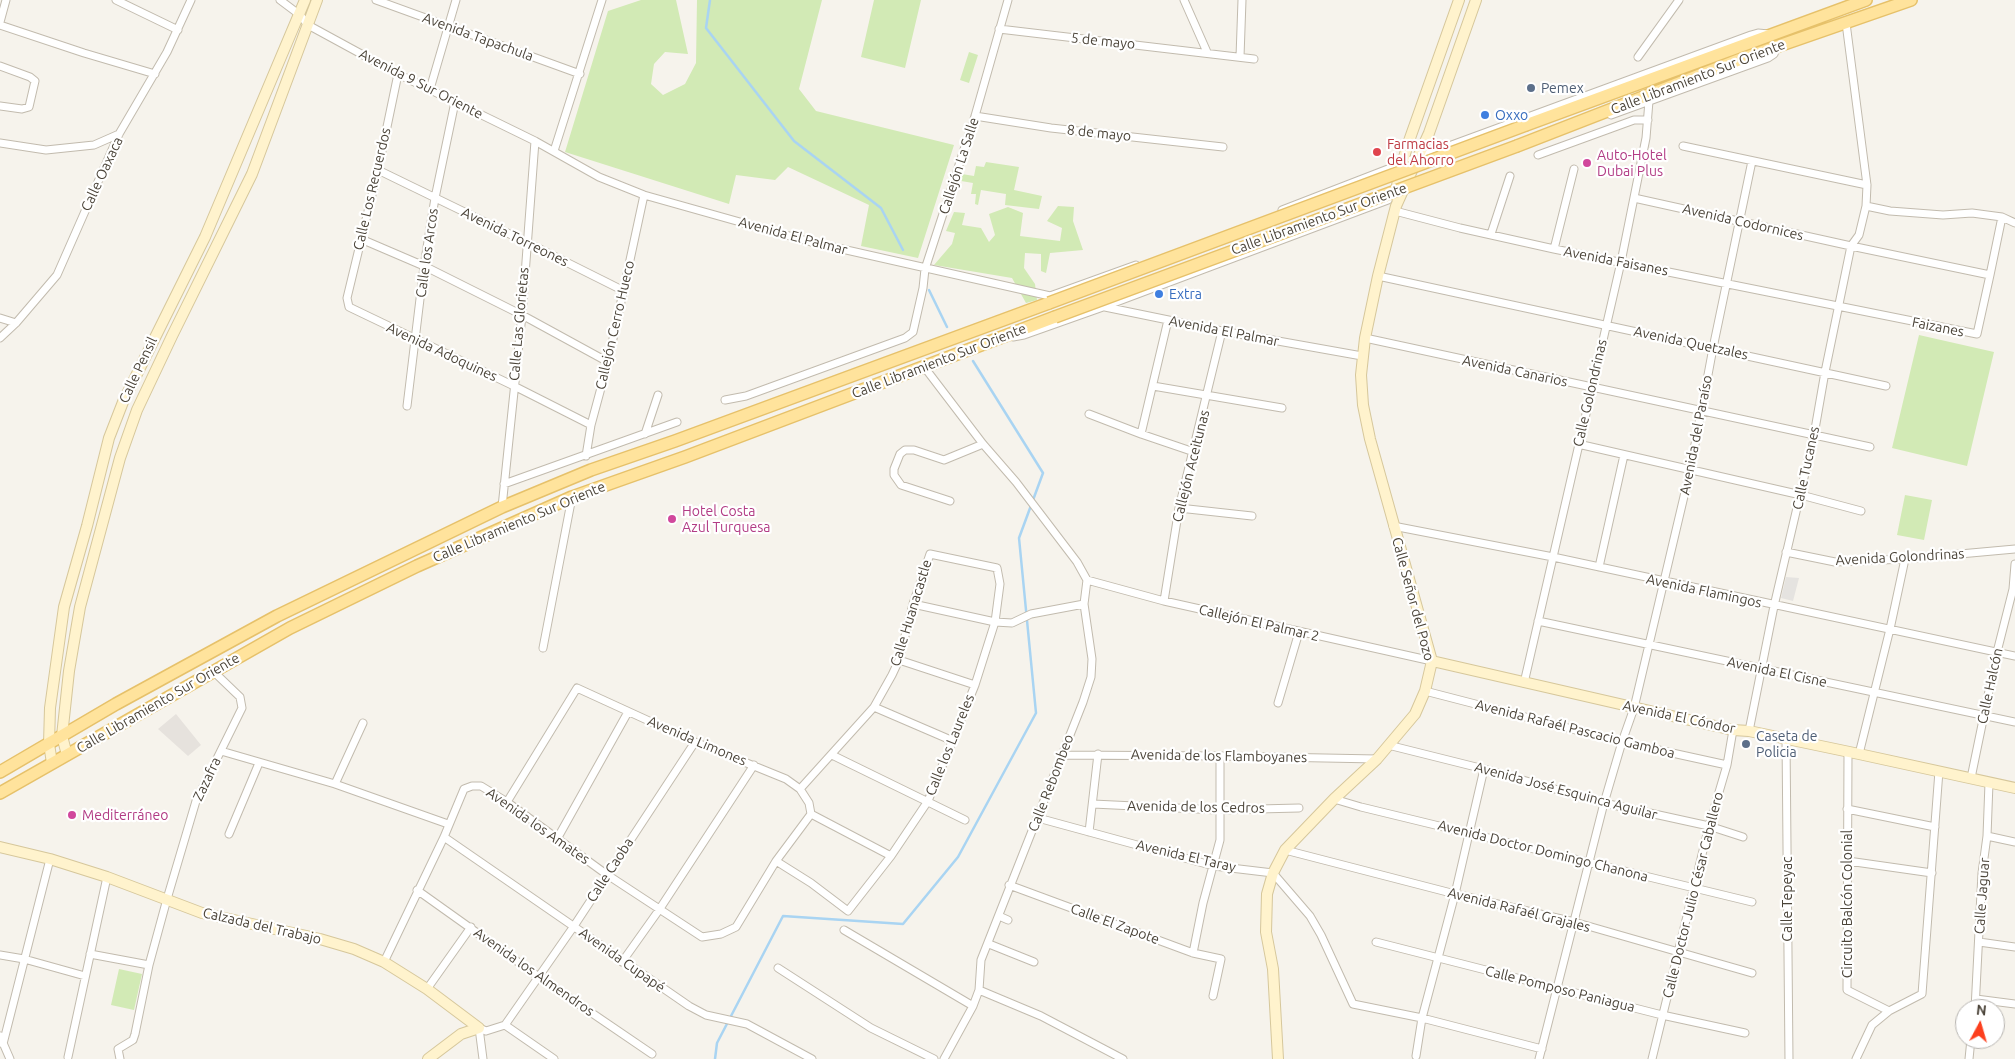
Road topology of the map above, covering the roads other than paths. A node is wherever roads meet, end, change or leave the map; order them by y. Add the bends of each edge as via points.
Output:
1 (6, 0) edge
2 (116, 0) edge
3 (191, 0) edge
4 (280, 0) edge
5 (305, 0) edge
6 (317, 0) edge
7 (376, 0) edge
8 (456, 0) edge
9 (602, 0) edge
10 (1008, 0) edge
11 (1184, 0) edge
12 (1242, 0) edge
13 (1459, 0) edge
14 (1476, 0) edge
15 (1679, 0) edge
16 (1866, 0) edge
17 (1911, 0) edge
18 (300, 14) junction
19 (0, 23) edge
20 (1846, 23) junction
21 (308, 25) junction
22 (448, 26) junction
23 (999, 29) junction
24 (178, 30) junction
25 (1771, 35) junction
26 (1776, 47) junction
27 (1207, 52) junction
28 (1240, 57) junction
29 (1638, 57) dead end
30 (1254, 58) dead end
31 (0, 66) edge
32 (155, 74) junction
33 (398, 74) junction
34 (580, 74) junction
35 (430, 89) junction
36 (1649, 101) junction
37 (455, 102) junction
38 (0, 106) edge
39 (975, 116) junction
40 (1648, 120) junction
41 (119, 134) junction
42 (534, 141) junction
43 (0, 143) edge
44 (1683, 146) dead end
45 (1223, 147) dead end
46 (554, 151) junction
47 (1538, 155) dead end
48 (1419, 157) junction
49 (1752, 161) junction
50 (1402, 163) junction
51 (1574, 169) dead end
52 (378, 170) junction
53 (1510, 176) dead end
54 (1867, 185) junction
55 (644, 195) junction
56 (435, 198) junction
57 (1398, 198) junction
58 (1634, 198) junction
59 (1866, 206) junction
60 (2002, 217) junction
61 (1740, 221) junction
62 (2015, 223) edge
63 (1491, 234) junction
64 (361, 238) junction
65 (526, 242) junction
66 (1851, 246) junction
67 (1554, 249) junction
68 (1621, 262) junction
69 (424, 266) junction
70 (921, 268) junction
71 (1990, 275) junction
72 (1378, 276) junction
73 (1727, 283) junction
74 (624, 292) junction
75 (1063, 299) dead end
76 (1049, 300) junction
77 (1086, 302) dead end
78 (347, 304) joint
79 (1103, 307) junction
80 (1838, 307) junction
81 (522, 315) junction
82 (0, 318) edge
83 (1168, 320) junction
84 (16, 323) junction
85 (1606, 326) junction
86 (1222, 332) junction
87 (1003, 337) junction
88 (0, 338) edge
89 (1365, 338) junction
90 (415, 340) junction
91 (1713, 348) junction
92 (1362, 356) junction
93 (608, 362) junction
94 (924, 368) junction
95 (1824, 372) junction
96 (514, 386) junction
97 (1153, 386) junction
98 (1886, 386) dead end
99 (1592, 388) junction
100 (658, 394) dead end
101 (1208, 394) junction
102 (725, 400) dead end
103 (407, 406) dead end
104 (1282, 408) dead end
105 (1701, 412) junction
106 (1089, 414) dead end
107 (677, 422) dead end
108 (591, 425) junction
109 (645, 434) junction
110 (1141, 434) junction
111 (1814, 435) junction
112 (983, 444) junction
113 (1578, 444) junction
114 (1870, 447) dead end
115 (1194, 452) junction
116 (1624, 455) junction
117 (586, 456) junction
118 (1690, 471) junction
119 (504, 484) junction
120 (1801, 495) junction
121 (572, 497) junction
122 (950, 500) dead end
123 (502, 507) junction
124 (1179, 508) junction
125 (1862, 512) dead end
126 (1252, 516) dead end
127 (1394, 526) junction
128 (2015, 549) edge
129 (1786, 552) junction
130 (1553, 557) junction
131 (1906, 559) junction
132 (2015, 564) edge
133 (988, 565) joint
134 (1599, 567) junction
135 (1087, 580) junction
136 (1664, 582) junction
137 (2014, 589) edge
138 (1164, 601) junction
139 (913, 604) junction
140 (1084, 604) junction
141 (1774, 606) junction
142 (1538, 621) junction
143 (995, 622) junction
144 (1890, 629) junction
145 (1299, 632) junction
146 (1649, 645) junction
147 (543, 648) dead end
148 (1997, 652) junction
149 (2015, 656) edge
150 (899, 660) junction
151 (1432, 661) junction
152 (1761, 668) junction
153 (214, 672) junction
154 (1524, 683) junction
155 (975, 685) junction
156 (1424, 691) junction
157 (1874, 692) junction
158 (1278, 703) dead end
159 (874, 707) junction
160 (1634, 708) junction
161 (628, 712) junction
162 (1984, 715) junction
163 (2015, 722) edge
164 (363, 723) dead end
165 (1733, 730) junction
166 (1749, 731) junction
167 (62, 736) junction
168 (1786, 739) junction
169 (953, 741) junction
170 (695, 742) junction
171 (1622, 742) junction
172 (49, 744) junction
173 (1388, 745) junction
174 (221, 751) junction
175 (1854, 753) junction
176 (1098, 754) junction
177 (67, 755) junction
178 (832, 755) junction
179 (1062, 756) junction
180 (1220, 756) junction
181 (1377, 759) junction
182 (52, 763) junction
183 (259, 763) junction
184 (754, 765) junction
185 (1726, 765) junction
186 (1484, 769) junction
187 (1939, 771) junction
188 (0, 772) edge
189 (1971, 778) junction
190 (1989, 782) junction
191 (335, 784) junction
192 (2015, 788) edge
193 (800, 789) junction
194 (0, 793) edge
195 (1334, 799) junction
196 (928, 801) junction
197 (507, 802) junction
198 (1604, 803) junction
199 (1093, 804) junction
200 (1299, 808) dead end
201 (1847, 809) junction
202 (1218, 810) junction
203 (811, 814) junction
204 (1038, 818) junction
205 (965, 820) dead end
206 (448, 824) junction
207 (1709, 826) junction
208 (1935, 827) junction
209 (1089, 832) junction
210 (1468, 832) junction
211 (230, 834) dead end
212 (1987, 836) junction
213 (444, 837) junction
214 (1743, 837) dead end
215 (557, 839) junction
216 (2015, 842) edge
217 (0, 847) edge
218 (1285, 850) junction
219 (891, 856) junction
220 (50, 859) junction
221 (1848, 861) junction
222 (776, 862) junction
223 (1588, 863) junction
224 (1214, 866) junction
225 (1272, 873) junction
226 (1932, 873) junction
227 (606, 874) junction
228 (107, 876) junction
229 (1009, 885) junction
230 (1694, 889) junction
231 (417, 890) junction
232 (1454, 894) junction
233 (166, 898) junction
234 (1752, 902) dead end
235 (659, 910) junction
236 (999, 916) junction
237 (1008, 920) dead end
238 (1574, 922) junction
239 (574, 926) junction
240 (471, 927) junction
241 (844, 930) dead end
242 (1376, 942) dead end
243 (1979, 942) junction
244 (988, 944) junction
245 (2015, 947) edge
246 (1193, 953) junction
247 (1679, 953) junction
248 (90, 954) junction
249 (0, 955) edge
250 (1437, 958) junction
251 (24, 959) junction
252 (384, 962) junction
253 (622, 962) junction
254 (1034, 962) dead end
255 (149, 965) junction
256 (778, 968) dead end
257 (1752, 973) dead end
258 (85, 976) junction
259 (538, 977) junction
260 (1557, 988) junction
261 (428, 989) junction
262 (979, 990) junction
263 (1213, 996) dead end
264 (1976, 999) edge
265 (972, 1006) junction
266 (1889, 1010) junction
267 (1662, 1014) junction
268 (1422, 1018) junction
269 (506, 1025) junction
270 (479, 1028) junction
271 (1745, 1033) dead end
272 (0, 1036) edge
273 (3, 1044) junction
274 (1542, 1049) junction
275 (652, 1054) dead end
276 (1416, 1056) dead end
277 (68, 1057) dead end
278 (10, 1059) edge
279 (120, 1059) edge
280 (428, 1059) edge
281 (483, 1059) edge
282 (554, 1059) edge
283 (812, 1059) edge
284 (934, 1059) edge
285 (944, 1059) edge
286 (1124, 1059) edge
287 (1278, 1059) edge
288 (1539, 1059) edge
289 (1652, 1059) edge
290 (1789, 1059) edge
291 (1856, 1059) edge

1 - 19 street
2 - 24 street
3 - 24 street, Calle Oaxaca
4 - 18 street
5 - 18 street, Calle Pensil
6 - 21 street, Calle Pensil
7 - 22 street, Avenida Tapachula
8 - 22 street
9 - 34 street
10 - 23 street, Callejón La Salle
11 - 27 street
12 - 28 street
13 - 50 street
14 - 48 street
15 - 29 street
16 - 25 main road, Calle Libramiento Sur Oriente
17 - 20 main road, Calle Libramiento Sur Oriente
18 - 21 street
18 - 172 street, Calle Pensil via 205,237 123,402 109,438 64,607 52,691
19 - 32 street
20 - 26 main road, Calle Libramiento Sur Oriente
20 - 54 street, Calle Tucanes
21 - 33 street, Avenida 9 Sur Oriente
21 - 167 street, Calle Pensil via 252,174 137,410 120,458 80,607
22 - 34 street, Avenida Tapachula
22 - 35 street
23 - 27 street, 5 de mayo
23 - 39 street, Callejón La Salle
24 - 32 street, Calle Oaxaca
25 - 48 street via 1751,35
25 - 76 main road, Calle Libramiento Sur Oriente, bridge
26 - 36 street via 1768,58
26 - 87 main road, Calle Libramiento Sur Oriente, bridge
27 - 28 street, 5 de mayo
28 - 30 street, 5 de mayo
31 - 38 street via 35,81 29,107
32 - 41 street, Calle Oaxaca
33 - 35 street, Avenida 9 Sur Oriente
33 - 52 street, Calle Los Recuerdos
34 - 46 street
35 - 37 street, Avenida 9 Sur Oriente
36 - 40 street, Calle Golondrinas
36 - 57 street
37 - 42 street, Avenida 9 Sur Oriente
37 - 56 street, Calle los Arcos
39 - 45 street, 8 de mayo
39 - 70 street, Callejón La Salle
40 - 47 street via 1634,120
40 - 58 street, Calle Golondrinas
41 - 43 street via 94,145 46,150
41 - 84 street, Calle Oaxaca via 57,275
42 - 46 street, Avenida El Palmar
42 - 65 street, Calle Las Glorietas
44 - 49 street
46 - 55 street, Avenida El Palmar via 599,177
48 - 50 street
48 - 57 street
49 - 54 street
49 - 61 street, Avenida del Paraíso
50 - 57 street
50 - 76 street
51 - 67 street
52 - 56 street, Avenida Torreones
52 - 64 street, Calle Los Recuerdos
53 - 63 street
54 - 59 street, Calle Tucanes
55 - 70 street, Avenida El Palmar via 811,242
55 - 74 street, Callejón Cerro Hueco
56 - 65 street, Avenida Torreones
56 - 69 street, Calle los Arcos
57 - 63 street, Avenida Faisanes via 1460,228
57 - 72 street, Calle Señor del Pozo
57 - 79 street
58 - 61 street, Avenida Codornices
58 - 68 street, Calle Golondrinas
59 - 60 street via 1890,211
59 - 66 street, Calle Tucanes via 1859,235
60 - 62 street
60 - 71 street
61 - 66 street, Avenida Codornices
61 - 73 street, Avenida del Paraíso
63 - 67 street, Avenida Faisanes
64 - 69 street
64 - 78 street, Calle Los Recuerdos
65 - 74 street, Avenida Torreones
65 - 81 street, Calle Las Glorietas
66 - 71 street, Avenida Codornices
66 - 80 street, Calle Tucanes
67 - 68 street, Avenida Faisanes
68 - 73 street, Avenida Faisanes
68 - 85 street, Calle Golondrinas
69 - 81 street
69 - 90 street, Calle los Arcos
70 - 76 street, Avenida El Palmar
70 - 102 street, Callejón La Salle via 923,288 913,332 746,396
71 - 80 street, Faizanes via 1977,334
72 - 85 street, Avenida Quetzales
72 - 89 street, Calle Señor del Pozo
73 - 80 street, Avenida Faisanes
73 - 91 street, Avenida del Paraíso
74 - 93 street, Callejón Cerro Hueco
75 - 76 street, Avenida El Palmar
76 - 123 main road, Calle Libramiento Sur Oriente via 1015,316 591,470
77 - 79 street, Avenida El Palmar
78 - 90 street, Avenida Adoquines via 349,308
79 - 83 street, Avenida El Palmar
79 - 87 street via 1024,335
80 - 95 street, Calle Tucanes
81 - 93 street
81 - 96 street, Calle Las Glorietas
82 - 84 street
83 - 86 street, Avenida El Palmar
83 - 97 street
84 - 88 street, Calle Oaxaca
85 - 91 street, Avenida Quetzales
85 - 99 street, Calle Golondrinas
86 - 92 street, Avenida El Palmar
86 - 101 street, Callejón Aceitunas
87 - 94 main road, Calle Libramiento Sur Oriente
89 - 92 street, Calle Señor del Pozo
89 - 99 street, Avenida Canarios
90 - 96 street, Avenida Adoquines
90 - 103 street, Calle los Arcos
91 - 95 street, Avenida Quetzales
91 - 105 street, Avenida del Paraíso
92 - 127 street, Calle Señor del Pozo via 1363,405
93 - 108 street, Callejón Cerro Hueco
94 - 112 street
94 - 121 main road, Calle Libramiento Sur Oriente
95 - 98 street, Avenida Quetzales
95 - 111 street, Calle Tucanes
96 - 108 street, Avenida Adoquines
96 - 119 street, Calle Las Glorietas
97 - 101 street
97 - 110 street
99 - 105 street, Avenida Canarios
99 - 113 street, Calle Golondrinas
100 - 109 street
101 - 104 street
101 - 115 street, Callejón Aceitunas
105 - 111 street, Avenida Canarios
105 - 118 street, Avenida del Paraíso
106 - 110 street
107 - 109 street
108 - 117 street, Callejón Cerro Hueco
109 - 117 street
110 - 115 street
111 - 114 street, Avenida Canarios
111 - 120 street, Calle Tucanes
112 - 122 street via 944,460 914,450 900,454 894,475 901,485
112 - 135 street via 1077,562
113 - 116 street
113 - 130 street, Calle Golondrinas
115 - 124 street, Callejón Aceitunas
116 - 118 street
116 - 134 street
117 - 119 street
118 - 120 street
118 - 136 street, Avenida del Paraíso
119 - 123 street, Calle Las Glorietas
120 - 125 street
120 - 129 street, Calle Tucanes
121 - 147 street
121 - 153 main road, Calle Libramiento Sur Oriente via 417,566 290,628
123 - 167 main road, Calle Libramiento Sur Oriente via 277,616
124 - 126 street
124 - 138 street, Callejón Aceitunas
127 - 130 street, Avenida Flamingos
127 - 151 street, Calle Señor del Pozo
128 - 131 street, Avenida Golondrinas
129 - 131 street, Avenida Golondrinas via 1835,562
129 - 141 street, Calle Tucanes
130 - 134 street, Avenida Flamingos
130 - 142 street, Calle Golondrinas
131 - 144 street, Circuito Balcón Colonial
132 - 137 street, Calle Halcón
133 - 139 street, Calle Huanacastle via 930,554
133 - 143 street, Calle los Laureles via 997,568 1000,584
134 - 136 street, Avenida Flamingos
135 - 138 street, Callejón El Palmar 2
135 - 140 street, Calle Rebombeo
136 - 141 street, Avenida Flamingos
136 - 146 street, Avenida del Paraíso
137 - 148 street, Calle Halcón
138 - 145 street, Callejón El Palmar 2
139 - 143 street
139 - 150 street, Calle Huanacastle
140 - 143 street via 1031,614 1012,623
140 - 179 street, Calle Rebombeo via 1092,659 1091,677
141 - 144 street, Avenida Flamingos
141 - 152 street, Calle Tucanes
142 - 146 street, Avenida El Cisne
142 - 154 street, Calle Golondrinas
143 - 155 street, Calle los Laureles
144 - 148 street, Avenida Flamingos
144 - 157 street, Circuito Balcón Colonial
145 - 151 street, Callejón El Palmar 2
145 - 158 street
146 - 152 street, Avenida El Cisne
146 - 160 street, Avenida del Paraíso
148 - 149 street, Avenida Flamingos
148 - 162 street, Calle Halcón
150 - 155 street
150 - 159 street, Calle Huanacastle
151 - 154 street, Avenida El Cóndor
151 - 156 street, Calle Señor del Pozo
152 - 157 street, Avenida El Cisne
152 - 166 street, Calle Tucanes
153 - 174 street, Zazafra via 240,697 242,708
153 - 177 main road, Calle Libramiento Sur Oriente
154 - 160 street, Avenida El Cóndor
155 - 169 street, Calle los Laureles
156 - 171 street, Avenida Rafaél Pascacio Gamboa
156 - 173 street, Calle Señor del Pozo via 1415,714
157 - 162 street, Avenida El Cisne
157 - 175 street, Circuito Balcón Colonial
159 - 169 street
159 - 178 street, Calle Huanacastle
160 - 165 street, Avenida El Cóndor
160 - 171 street, Avenida del Paraíso
161 - 170 street, Avenida Limones
161 - 197 street, Avenida Limones via 577,688
161 - 215 street
162 - 163 street, Avenida El Cisne
162 - 189 street, Calle Halcón
164 - 191 street
165 - 166 street, Avenida El Cóndor
165 - 185 street, Calle Doctor Julio César Caballero
166 - 168 street, Avenida El Cóndor
167 - 172 main road, Calle Libramiento Sur Oriente
167 - 177 street, Calle Pensil
168 - 175 street, Avenida El Cóndor
168 - 290 street, Calle Tepeyac
169 - 196 street, Calle los Laureles
170 - 184 street, Avenida Limones
170 - 227 street, Calle Caoba
171 - 185 street, Avenida Rafaél Pascacio Gamboa
171 - 198 street, Avenida del Paraíso
172 - 182 street, Calle Pensil
172 - 188 main road, Calle Libramiento Sur Oriente
173 - 181 street, Calle Señor del Pozo
173 - 186 street, Avenida José Esquinca Aguilar
174 - 183 street
174 - 233 street, Zazafra via 196,801
175 - 187 street, Avenida El Cóndor
175 - 201 street, Circuito Balcón Colonial
176 - 179 street, Avenida de los Flamboyanes
176 - 180 street, Avenida de los Flamboyanes
176 - 199 street
177 - 182 main road, Calle Libramiento Sur Oriente
178 - 193 street, Calle Huanacastle
178 - 196 street
179 - 204 street, Calle Rebombeo
180 - 181 street, Avenida de los Flamboyanes
180 - 202 street
181 - 195 street, Calle Señor del Pozo
182 - 194 main road, Calle Libramiento Sur Oriente
183 - 191 street
183 - 211 street
184 - 193 street, Avenida Limones
184 - 235 street
185 - 207 street, Calle Doctor Julio César Caballero
186 - 198 street, Avenida José Esquinca Aguilar
186 - 210 street
187 - 189 street, Avenida El Cóndor
187 - 208 street
189 - 190 street, Avenida El Cóndor
190 - 192 street, Avenida El Cóndor
190 - 212 street, Calle Jaguar
191 - 206 street
193 - 203 street, Avenida Limones via 809,803
195 - 210 street, Avenida Doctor Domingo Chanona
195 - 218 street, Calle Señor del Pozo
196 - 205 street
196 - 219 street, Calle los Laureles
197 - 206 street, Avenida los Amates via 481,786 472,786 464,789
197 - 215 street, Avenida los Amates
198 - 207 street, Avenida José Esquinca Aguilar
198 - 223 street, Avenida del Paraíso
199 - 202 street, Avenida de los Cedros
199 - 209 street
200 - 202 street, Avenida de los Cedros
201 - 208 street
201 - 221 street, Circuito Balcón Colonial
202 - 224 street via 1220,840
203 - 219 street
203 - 222 street
204 - 209 street, Avenida El Taray
204 - 229 street, Calle Rebombeo
206 - 213 street
207 - 214 street, Avenida José Esquinca Aguilar
207 - 230 street, Calle Doctor Julio César Caballero
208 - 226 street
209 - 224 street, Avenida El Taray
210 - 223 street, Avenida Doctor Domingo Chanona
210 - 232 street
212 - 216 street
212 - 243 street, Calle Jaguar
213 - 231 street
213 - 239 street, Avenida Cupapé
215 - 227 street, Avenida los Amates
217 - 220 street, Calzada del Trabajo
218 - 225 street, Calle Señor del Pozo
218 - 232 street, Avenida Rafaél Grajales
219 - 222 street, Calle los Laureles via 848,911
220 - 228 street, Calzada del Trabajo
220 - 251 street
221 - 226 street
221 - 266 street, Circuito Balcón Colonial via 1847,990
222 - 235 street, Avenida los Amates via 736,927 721,934 702,937
223 - 230 street, Avenida Doctor Domingo Chanona
223 - 238 street, Avenida del Paraíso
224 - 225 street, Avenida El Taray
224 - 246 street
225 - 268 street via 1310,916 1353,1004
225 - 287 street, Calle Señor del Pozo via 1267,894 1266,932 1273,969
226 - 266 street via 1922,994
227 - 235 street, Avenida los Amates
227 - 239 street, Calle Caoba
228 - 233 street, Calzada del Trabajo
228 - 248 street
229 - 236 street, Calle Rebombeo
229 - 246 street, Calle El Zapote
230 - 234 street, Avenida Doctor Domingo Chanona
230 - 247 street, Calle Doctor Julio César Caballero
231 - 240 street, Avenida los Almendros
231 - 252 street
232 - 238 street, Avenida Rafaél Grajales
232 - 250 street
233 - 252 street, Calzada del Trabajo via 202,913 320,939
233 - 255 street, Zazafra
235 - 253 street
236 - 237 street
236 - 244 street, Calle Rebombeo
238 - 247 street, Avenida Rafaél Grajales
238 - 260 street, Avenida del Paraíso
239 - 253 street, Avenida Cupapé
239 - 259 street, Calle Caoba
240 - 259 street, Avenida los Almendros
240 - 261 street
241 - 265 street
242 - 250 street, Calle Pomposo Paniagua
243 - 245 street
243 - 264 street, Calle Jaguar
244 - 254 street
244 - 262 street, Calle Rebombeo via 981,960
246 - 263 street, Calle El Zapote via 1221,959
247 - 257 street, Avenida Rafaél Grajales
247 - 267 street, Calle Doctor Julio César Caballero
248 - 255 street
248 - 258 street
249 - 251 street
250 - 260 street, Calle Pomposo Paniagua
250 - 268 street
251 - 258 street
251 - 273 street
252 - 261 street, Calzada del Trabajo
253 - 283 street, Avenida Cupapé via 689,1006 706,1014 747,1024
255 - 279 street, Zazafra via 135,1034 133,1040 118,1050
256 - 284 street via 872,1028
258 - 277 street
259 - 269 street, Calle Caoba
259 - 275 street, Avenida los Almendros
260 - 267 street, Calle Pomposo Paniagua
260 - 274 street, Avenida del Paraíso
261 - 270 street, Calzada del Trabajo
262 - 265 street, Calle Rebombeo
262 - 286 street via 1041,1016
265 - 285 street, Calle Rebombeo
266 - 291 street via 1872,1025
267 - 271 street, Calle Pomposo Paniagua
267 - 289 street, Calle Doctor Julio César Caballero
268 - 274 street
268 - 276 street
269 - 270 street via 486,1031
269 - 282 street
270 - 280 street via 461,1034
270 - 281 street
272 - 273 street
273 - 278 street
274 - 288 street, Avenida del Paraíso

